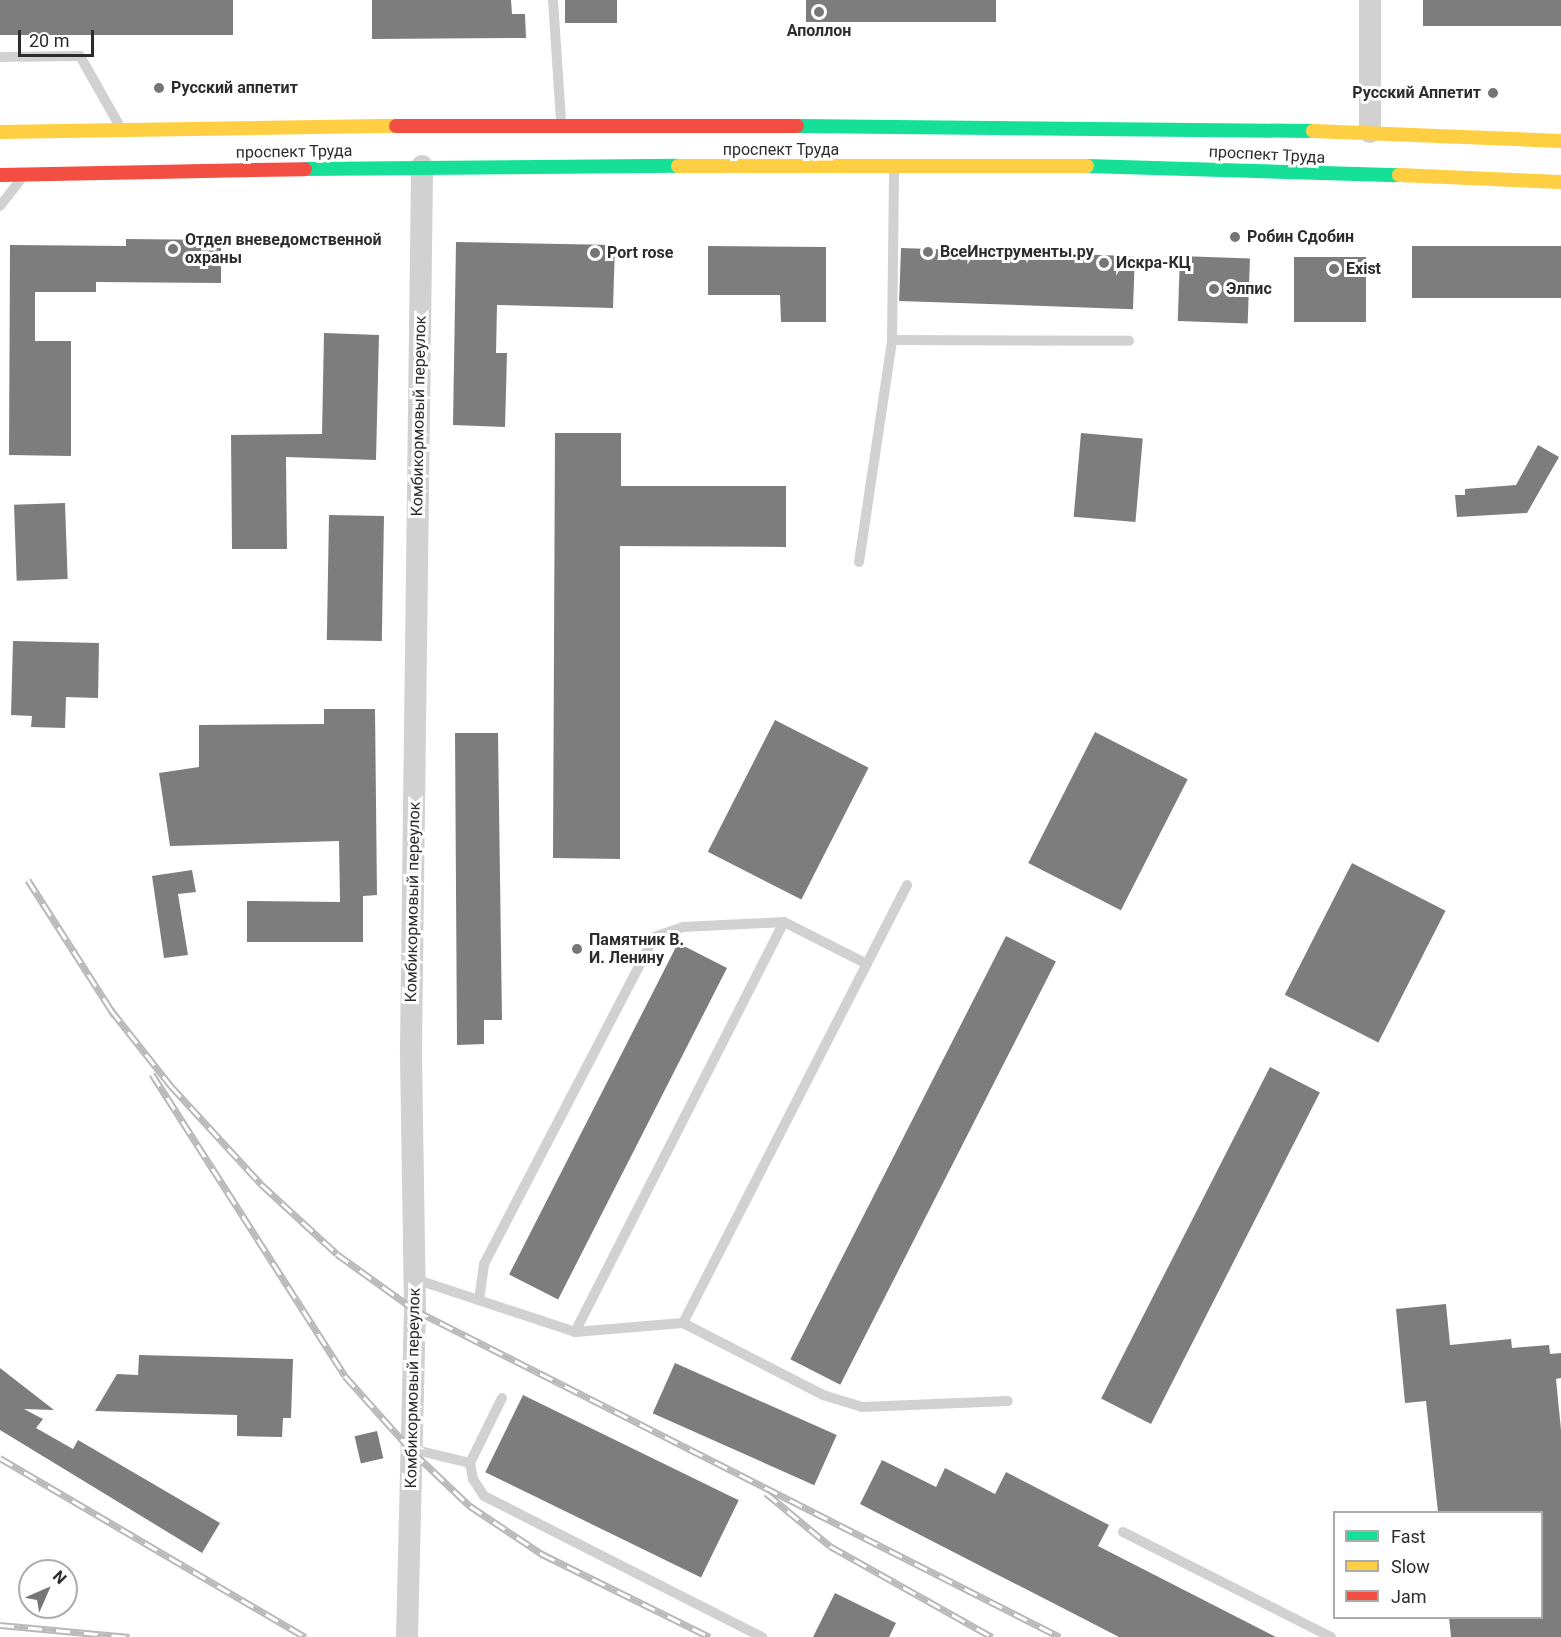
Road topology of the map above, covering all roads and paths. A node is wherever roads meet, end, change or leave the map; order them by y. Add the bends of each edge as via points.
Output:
1 (553, 0) edge
2 (1370, 0) edge
3 (0, 57) edge
4 (561, 123) junction
5 (424, 126) junction
6 (123, 130) junction
7 (0, 132) edge
8 (1370, 132) junction
9 (1561, 141) edge
10 (422, 166) junction
11 (894, 167) junction
12 (0, 175) edge
13 (23, 175) junction
14 (1370, 177) junction
15 (1561, 182) edge
16 (0, 206) edge
17 (892, 340) junction
18 (1129, 341) dead end
19 (859, 562) dead end
20 (907, 885) dead end
21 (784, 922) junction
22 (867, 964) junction
23 (415, 1279) junction
24 (479, 1300) junction
25 (683, 1323) junction
26 (575, 1332) junction
27 (502, 1398) dead end
28 (1008, 1401) dead end
29 (412, 1449) junction
30 (470, 1463) junction
31 (1123, 1532) dead end
32 (407, 1637) edge
33 (762, 1637) edge
34 (1331, 1637) edge

1 - 4 lane
2 - 8 street
3 - 6 lane via 80,56
4 - 5 main road, проспект Труда
4 - 8 main road, проспект Труда
5 - 6 main road, проспект Труда
5 - 10 main road
6 - 7 main road, проспект Труда
8 - 9 main road, проспект Труда
8 - 14 main road
10 - 11 main road, проспект Труда
10 - 13 main road, проспект Труда
10 - 23 street, Комбикормовый переулок via 411,1047
11 - 14 main road, проспект Труда via 1177,166
11 - 17 lane
12 - 13 main road, проспект Труда
13 - 16 lane
14 - 15 main road, проспект Труда
17 - 18 lane
17 - 19 lane
20 - 22 lane
21 - 22 lane
21 - 24 lane via 683,927 654,938 484,1264
21 - 26 lane
22 - 25 lane
23 - 24 lane
23 - 29 street, Комбикормовый переулок
24 - 26 lane
25 - 26 lane
25 - 28 lane via 823,1395 862,1407
27 - 30 lane
29 - 30 lane
29 - 32 street, Комбикормовый переулок
30 - 33 lane via 484,1496 512,1514
31 - 34 lane

